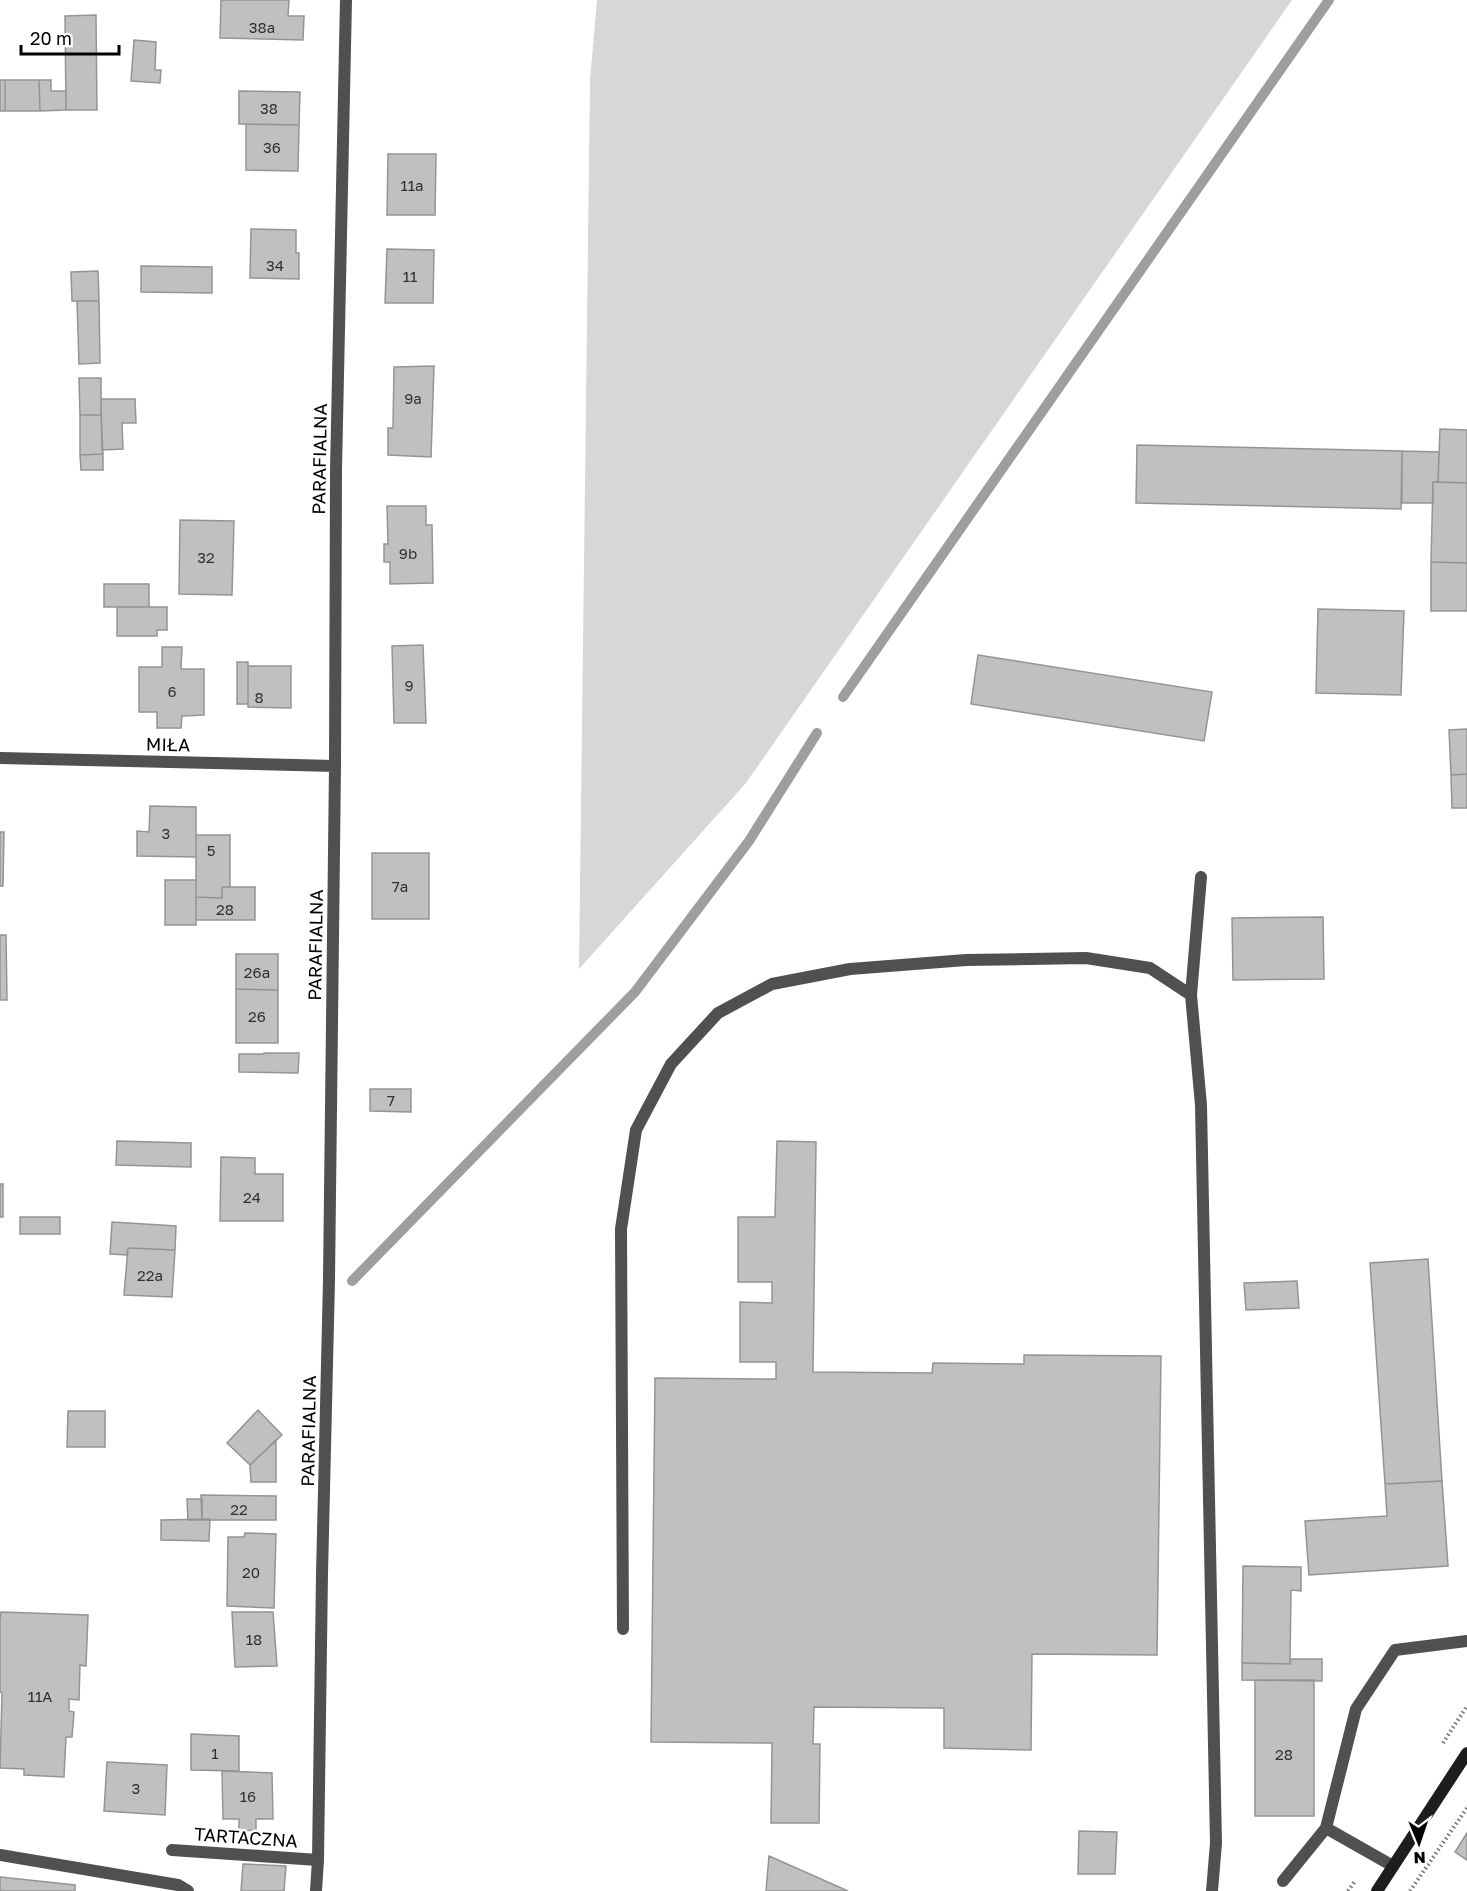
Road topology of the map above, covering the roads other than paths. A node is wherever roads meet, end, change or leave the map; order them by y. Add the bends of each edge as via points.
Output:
1 (346, 0) edge
2 (0, 758) edge
3 (335, 766) junction
4 (1201, 877) dead end
5 (1191, 995) junction
6 (623, 1629) dead end
7 (1467, 1641) edge
8 (1467, 1753) edge
9 (1326, 1828) junction
10 (172, 1850) dead end
11 (0, 1855) edge
12 (318, 1860) junction
13 (1393, 1866) junction
14 (1283, 1881) dead end
15 (188, 1891) edge
16 (316, 1891) edge
17 (1212, 1891) edge
18 (1377, 1891) edge

1 - 3 street, PARAFIALNA via 336,470
2 - 3 street, MIŁA
3 - 12 street, PARAFIALNA
4 - 5 street
5 - 6 street via 1150,968 1086,958 966,960 850,969 772,984 718,1013 672,1064 636,1130 621,1229
5 - 17 street via 1201,1105 1216,1843
7 - 9 street via 1395,1650 1356,1709
8 - 13 street
9 - 13 street
9 - 14 street
10 - 12 street, TARTACZNA
11 - 15 street via 178,1885
12 - 16 street, PARAFIALNA
13 - 18 street

